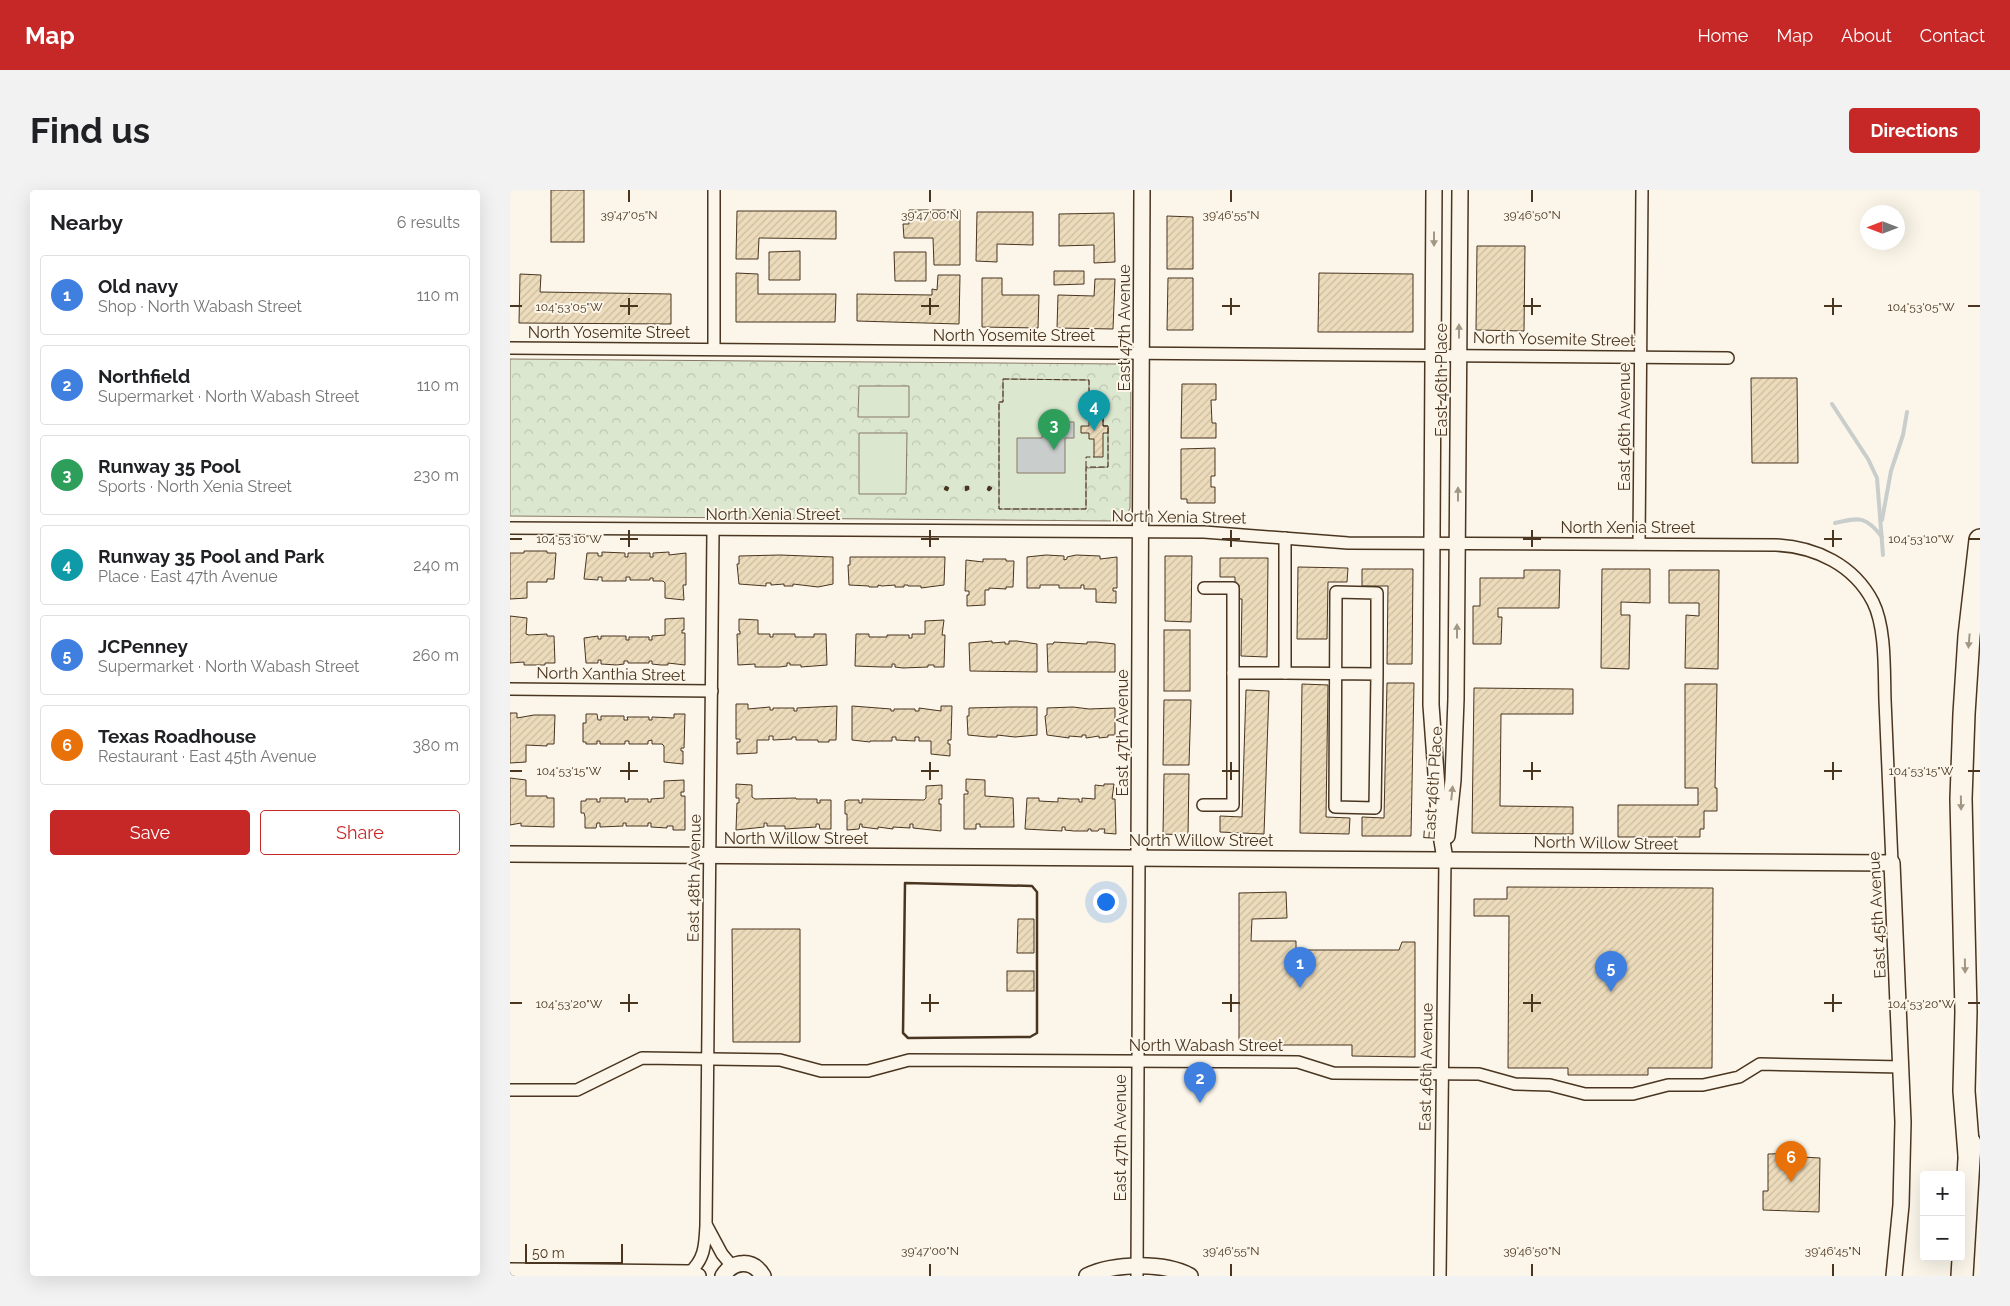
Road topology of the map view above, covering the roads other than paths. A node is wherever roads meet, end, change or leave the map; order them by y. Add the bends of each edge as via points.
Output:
1 (714, 190) edge
2 (1142, 190) edge
3 (1434, 190) edge
4 (1460, 190) edge
5 (1642, 190) edge
6 (510, 348) edge
7 (714, 349) junction
8 (1142, 352) junction
9 (1433, 355) junction
10 (1458, 355) junction
11 (1641, 356) junction
12 (1728, 358) dead end
13 (510, 528) edge
14 (713, 531) junction
15 (1141, 532) junction
16 (1285, 538) junction
17 (1980, 540) edge
18 (1432, 542) junction
19 (1457, 542) junction
20 (1639, 544) junction
21 (1842, 566) joint
22 (1204, 588) dead end
23 (1233, 673) junction
24 (1285, 673) junction
25 (1335, 674) junction
26 (1377, 674) junction
27 (510, 690) edge
28 (712, 691) junction
29 (1203, 805) dead end
30 (510, 854) edge
31 (710, 855) junction
32 (1139, 857) junction
33 (1445, 859) junction
34 (1892, 863) junction
35 (1980, 1020) edge
36 (708, 1059) junction
37 (1138, 1061) junction
38 (1902, 1067) junction
39 (1442, 1072) junction
40 (510, 1090) edge
41 (1969, 1155) junction
42 (706, 1225) junction
43 (510, 1271) edge
44 (727, 1271) edge
45 (1137, 1271) edge
46 (693, 1275) edge
47 (763, 1276) edge
48 (1087, 1276) edge
49 (1190, 1276) edge
50 (1440, 1276) edge
51 (1894, 1276) edge
52 (1962, 1276) edge

1 - 7 street
2 - 8 street, East 47th Avenue
3 -> 9 street, East 46th Place
10 -> 4 street, East 46th Place
5 - 11 street, East 46th Avenue
6 - 7 street, North Yosemite Street
7 - 8 street, North Yosemite Street
8 - 9 street, North Yosemite Street
8 - 15 street, East 47th Avenue
9 - 10 street, North Yosemite Street
9 - 18 street, East 46th Place
10 - 11 street, North Yosemite Street
19 -> 10 street, East 46th Place
11 - 12 street, North Yosemite Street
11 - 20 street, East 46th Avenue
13 - 14 street, North Xenia Street
14 - 15 street, North Xenia Street
14 - 28 street, East 48th Avenue
15 - 16 street, North Xenia Street via 1204,532
15 - 32 street, East 47th Avenue
16 - 18 street, North Xenia Street via 1348,543
16 - 24 street
17 -> 41 highway via 1968,655 1961,799 1966,1012 1964,1091
18 - 19 street, North Xenia Street
18 - 33 street, East 46th Place via 1431,705
19 - 20 street, North Xenia Street
33 -> 19 street, East 46th Place via 1454,771
20 - 21 street, North Xenia Street via 1791,546 1822,554
21 - 34 street, East 45th Avenue via 1868,594 1879,626
22 - 23 street via 1233,588
23 - 24 street
23 - 29 street via 1233,805
24 - 25 street
25 - 26 street
25 - 26 street via 1336,592 1345,592 1377,593
25 - 26 street via 1335,807 1375,808
27 - 28 street, North Xanthia Street
28 - 31 street, East 48th Avenue
30 - 31 street, North Willow Street
31 - 32 street, North Willow Street
31 - 36 street, East 48th Avenue
32 - 33 street, North Willow Street
32 - 37 street, East 47th Avenue
33 - 34 street, North Willow Street
33 - 39 street, East 46th Avenue
34 - 38 street, East 45th Avenue
35 - 41 highway
36 - 37 street, North Wabash Street via 780,1060 821,1071 868,1071 909,1060
36 - 40 street, North Wabash Street via 642,1058 577,1090
36 - 42 street, East 48th Avenue
37 - 39 street, North Wabash Street via 1298,1062 1333,1073
37 - 45 street, East 47th Avenue
38 - 39 street, North Wabash Street via 1760,1064 1739,1077 1702,1085 1668,1085 1633,1094 1585,1094 1550,1085 1515,1084 1479,1074
38 - 51 street, East 45th Avenue via 1903,1167
39 - 50 street, East 46th Avenue
41 - 52 highway
42 - 44 street, East 48th Avenue via 722,1254
42 - 46 street, East 48th Avenue via 702,1257
43 - 46 street
44 - 47 street via 747,1264 754,1266
45 - 48 street via 1099,1271
45 - 49 street via 1165,1268

